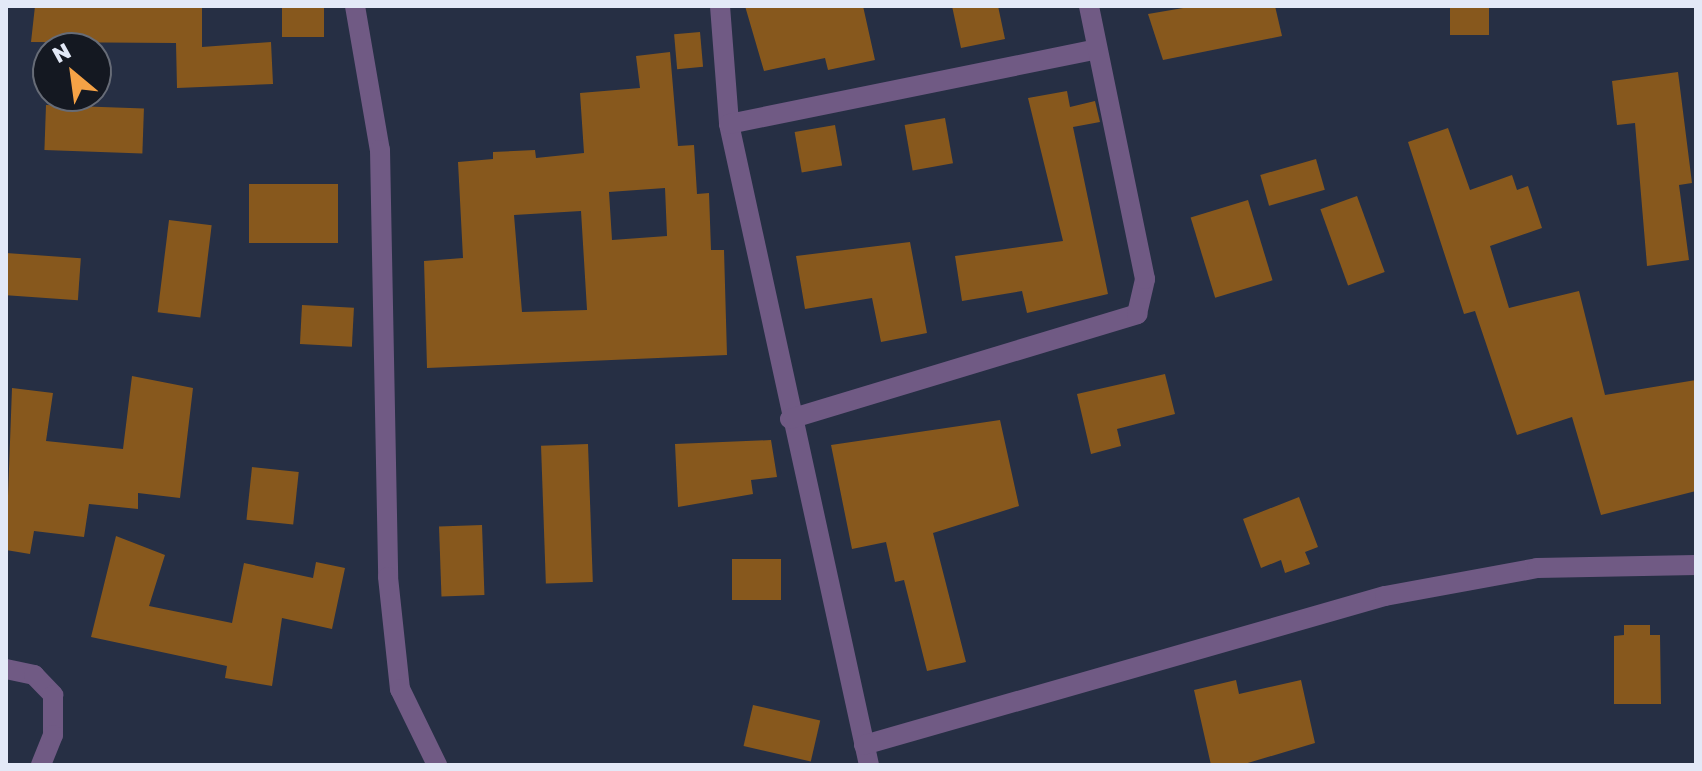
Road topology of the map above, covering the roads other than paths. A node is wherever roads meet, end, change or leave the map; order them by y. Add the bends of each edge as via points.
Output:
1 (355, 6) edge
2 (720, 6) edge
3 (1089, 6) edge
4 (1094, 50) junction
5 (729, 124) junction
6 (790, 419) junction
7 (1696, 565) edge
8 (6, 669) edge
9 (867, 755) edge
10 (41, 765) edge
11 (437, 765) edge

1 - 11 street via 380,150 388,577 400,689
2 - 5 street
3 - 4 street
4 - 5 street
4 - 6 street via 1145,279 1137,314
5 - 6 street
6 - 9 street
7 - 9 street via 1537,568 1385,596
8 - 10 street via 34,675 53,695 53,735

